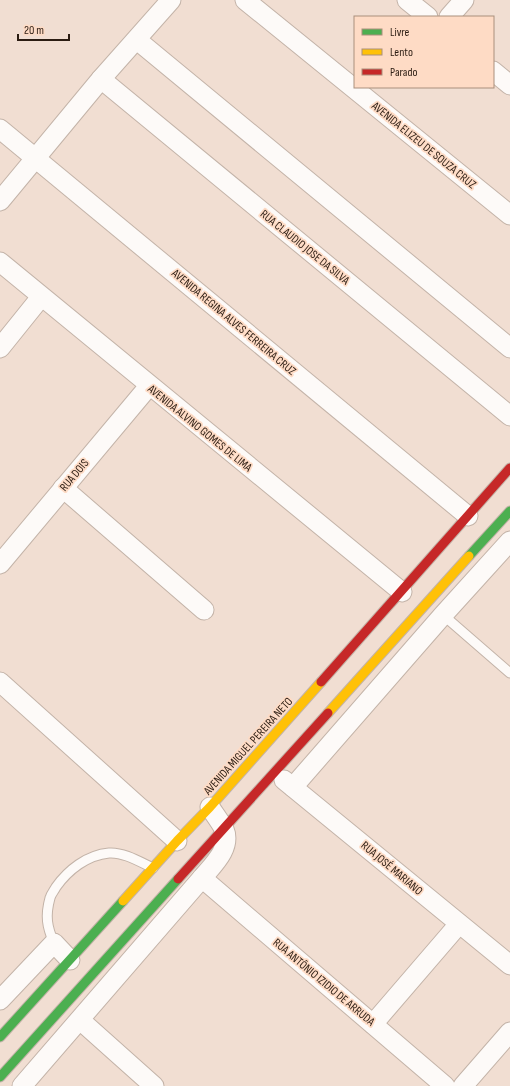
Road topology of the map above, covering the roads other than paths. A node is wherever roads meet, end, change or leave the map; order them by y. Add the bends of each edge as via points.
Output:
1 (171, 0) edge
2 (245, 0) edge
3 (407, 0) edge
4 (464, 0) edge
5 (427, 16) edge
6 (450, 16) edge
7 (136, 40) junction
8 (494, 72) edge
9 (101, 79) junction
10 (510, 85) edge
11 (0, 129) edge
12 (36, 158) junction
13 (0, 201) edge
14 (510, 215) edge
15 (0, 262) edge
16 (41, 297) junction
17 (0, 348) edge
18 (510, 348) edge
19 (149, 386) junction
20 (510, 416) edge
21 (510, 468) edge
22 (63, 488) junction
23 (510, 511) edge
24 (468, 516) junction
25 (510, 541) edge
26 (0, 564) edge
27 (402, 592) junction
28 (427, 603) junction
29 (204, 610) dead end
30 (443, 615) junction
31 (510, 674) edge
32 (0, 682) edge
33 (274, 772) junction
34 (293, 787) junction
35 (210, 807) junction
36 (223, 828) junction
37 (177, 841) junction
38 (153, 868) junction
39 (202, 878) junction
40 (459, 924) junction
41 (54, 943) junction
42 (70, 960) junction
43 (510, 965) edge
44 (0, 1000) edge
45 (80, 1020) junction
46 (373, 1024) junction
47 (510, 1032) edge
48 (0, 1037) edge
49 (0, 1077) edge
50 (22, 1086) edge
51 (154, 1086) edge
52 (445, 1086) edge
53 (463, 1086) edge

1 - 7 street
2 - 14 street, AVENIDA ELIZEU DE SOUZA CRUZ
3 - 5 street
4 - 6 street
7 - 9 street
7 - 18 street
8 - 10 street
9 - 12 street
9 - 20 street, RUA CLAUDIO JOSE DA SILVA
11 - 12 street, AVENIDA REGINA ALVES FERREIRA CRUZ
12 - 13 street
12 - 24 street, AVENIDA REGINA ALVES FERREIRA CRUZ
15 - 16 street, AVENIDA ALVINO GOMES DE LIMA
16 - 17 street
16 - 19 street, AVENIDA ALVINO GOMES DE LIMA
19 - 22 street, RUA DOIS
19 - 27 street, AVENIDA ALVINO GOMES DE LIMA
21 - 24 main road, AVENIDA MIGUEL PEREIRA NETO
22 - 26 street, RUA DOIS
22 - 29 street
23 - 28 main road
24 - 27 main road, AVENIDA MIGUEL PEREIRA NETO
25 - 30 street
27 - 35 main road, AVENIDA MIGUEL PEREIRA NETO
28 - 30 lane
28 - 33 main road
30 - 31 lane
30 - 34 street
32 - 37 street
33 - 34 street, RUA JOSÉ MARIANO
33 - 36 main road
34 - 40 street, RUA JOSÉ MARIANO
35 - 36 street
35 - 37 main road, AVENIDA MIGUEL PEREIRA NETO
36 - 39 street via 225,847
36 - 49 main road
37 - 38 main road, AVENIDA MIGUEL PEREIRA NETO
38 - 41 lane via 127,856 110,853 94,856 79,864 50,896 48,928
38 - 42 main road, AVENIDA MIGUEL PEREIRA NETO
39 - 45 street
39 - 46 street, RUA ANTÔNIO IZIDIO DE ARRUDA
40 - 43 street, RUA JOSÉ MARIANO
40 - 46 street
41 - 42 street
41 - 44 street
42 - 48 main road, AVENIDA MIGUEL PEREIRA NETO
45 - 50 street
45 - 51 street
46 - 52 street, RUA ANTÔNIO IZIDIO DE ARRUDA
47 - 53 street

